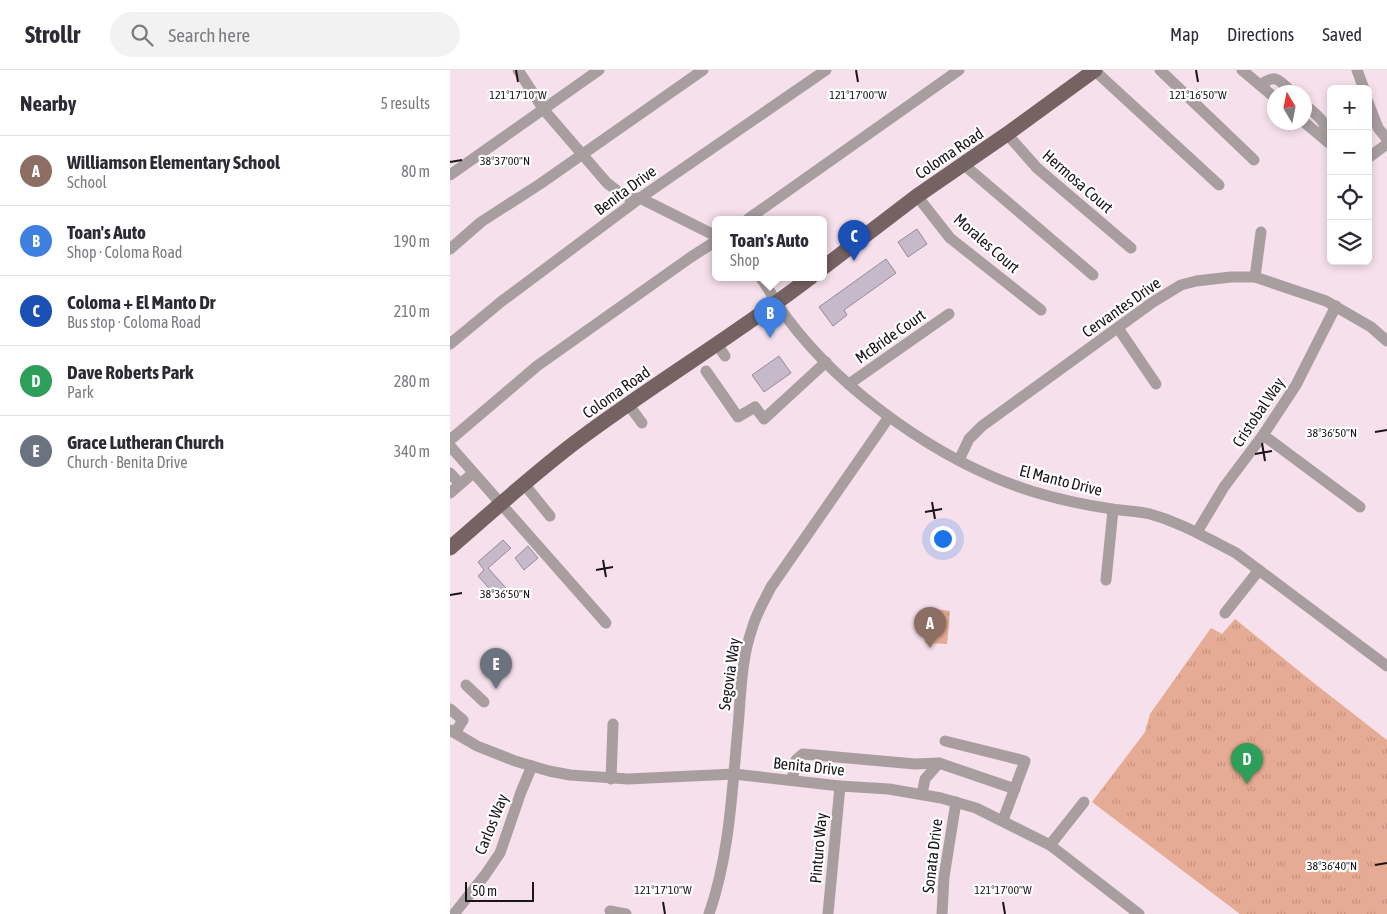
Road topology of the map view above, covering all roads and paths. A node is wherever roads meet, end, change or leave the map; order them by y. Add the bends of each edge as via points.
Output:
1 (518, 70) edge
2 (599, 70) edge
3 (703, 70) edge
4 (826, 70) edge
5 (958, 70) edge
6 (1094, 70) edge
7 (1160, 70) edge
8 (1242, 70) edge
9 (1357, 70) edge
10 (1260, 85) junction
11 (1284, 85) edge
12 (1363, 85) edge
13 (1267, 91) edge
14 (544, 110) junction
15 (1312, 112) edge
16 (1372, 112) edge
17 (1312, 129) edge
18 (1007, 134) junction
19 (1327, 136) edge
20 (1387, 139) edge
21 (1327, 141) edge
22 (1387, 144) edge
23 (582, 154) junction
24 (1372, 155) edge
25 (1254, 160) dead end
26 (963, 164) junction
27 (450, 175) edge
28 (1219, 185) dead end
29 (917, 196) junction
30 (640, 198) junction
31 (752, 216) edge
32 (1262, 232) dead end
33 (712, 234) edge
34 (712, 244) edge
35 (1132, 248) dead end
36 (450, 249) edge
37 (827, 265) edge
38 (1093, 275) dead end
39 (1255, 277) junction
40 (763, 281) edge
41 (806, 281) edge
42 (777, 303) junction
43 (1336, 306) junction
44 (1041, 310) dead end
45 (949, 314) dead end
46 (1118, 328) junction
47 (1387, 341) edge
48 (450, 344) edge
49 (826, 362) junction
50 (706, 371) dead end
51 (849, 384) junction
52 (1156, 384) dead end
53 (628, 404) junction
54 (889, 417) junction
55 (642, 423) dead end
56 (1263, 435) junction
57 (450, 440) edge
58 (452, 452) edge
59 (959, 460) junction
60 (450, 473) edge
61 (473, 473) junction
62 (460, 484) junction
63 (524, 484) junction
64 (450, 493) edge
65 (500, 504) junction
66 (1360, 507) dead end
67 (1113, 510) junction
68 (550, 516) dead end
69 (1197, 532) junction
70 (451, 544) edge
71 (1259, 570) junction
72 (1106, 580) dead end
73 (1225, 614) dead end
74 (606, 623) dead end
75 (1387, 665) edge
76 (466, 685) dead end
77 (484, 702) dead end
78 (450, 709) edge
79 (613, 724) dead end
80 (452, 731) edge
81 (945, 741) dead end
82 (939, 762) junction
83 (915, 764) junction
84 (532, 766) junction
85 (734, 774) junction
86 (925, 778) junction
87 (611, 779) junction
88 (792, 780) junction
89 (840, 786) junction
90 (1015, 789) junction
91 (922, 794) junction
92 (956, 802) junction
93 (1084, 802) dead end
94 (1003, 820) junction
95 (1050, 846) junction
96 (610, 911) dead end
97 (454, 914) edge
98 (626, 914) edge
99 (709, 914) edge
100 (828, 914) edge
101 (942, 914) edge
102 (1139, 914) edge

1 - 14 street
2 - 14 street
3 - 23 street
4 - 30 street, Benita Drive
5 - 31 street
6 - 18 main road, Coloma Road
6 - 28 street
7 - 25 street
8 - 10 street
9 - 12 street
10 - 11 street via 1273,78
10 - 13 street
14 - 23 street
14 - 27 street
15 - 19 street via 1324,123
16 - 20 street
17 - 21 street
18 - 26 main road, Coloma Road
18 - 35 street, Hermosa Court via 1037,168
22 - 24 street
23 - 30 street via 618,192 632,199
23 - 36 street via 481,222
26 - 29 main road, Coloma Road
26 - 38 street
29 - 37 main road, Coloma Road
29 - 44 street, Morales Court via 950,238
30 - 33 street
30 - 48 street, Benita Drive
32 - 39 street
34 - 57 street via 537,366
39 - 43 street, Cervantes Drive
39 - 46 street, Cervantes Drive via 1231,277 1181,285
40 - 42 street, El Manto Drive
41 - 42 main road, Coloma Road
42 - 49 street, El Manto Drive
42 - 53 main road, Coloma Road via 721,350
43 - 47 street, Cervantes Drive
43 - 56 street, Cristobal Way via 1296,385
45 - 51 street, McBride Court
46 - 52 street
46 - 59 street, Cervantes Drive via 982,426 969,439
49 - 50 street via 764,419 755,407 738,417
49 - 51 street, El Manto Drive
51 - 54 street, El Manto Drive
53 - 55 street
53 - 63 main road, Coloma Road
54 - 59 street, El Manto Drive
54 - 85 street, Segovia Way via 761,605 744,661
56 - 66 street
56 - 69 street, Cristobal Way via 1224,487
58 - 61 street
59 - 67 street, El Manto Drive via 1033,492
60 - 62 street
61 - 62 street
61 - 65 street
62 - 64 street
63 - 65 main road, Coloma Road
63 - 68 street
65 - 70 main road, Coloma Road
65 - 74 street
67 - 69 street, El Manto Drive via 1148,514
67 - 72 street
69 - 71 street, El Manto Drive
71 - 73 street
71 - 75 street, El Manto Drive
76 - 77 street
78 - 80 street via 463,720
79 - 87 street
80 - 84 street, Benita Drive via 477,746
81 - 90 street via 1025,761
82 - 83 street
82 - 86 street
82 - 90 street
83 - 86 street
83 - 88 street via 804,754 796,760
84 - 87 street, Benita Drive via 570,775
84 - 97 street, Carlos Way via 500,853
85 - 87 street, Benita Drive
85 - 88 street, Benita Drive
85 - 99 street, Segovia Way via 725,851
86 - 91 street
88 - 89 street, Benita Drive
89 - 91 street, Benita Drive
89 - 100 street, Pinturo Way
90 - 94 street
91 - 92 street, Benita Drive
92 - 94 street, Benita Drive
92 - 101 street, Sonata Drive via 944,877
93 - 95 street
94 - 95 street, Benita Drive
95 - 102 street, Benita Drive
96 - 98 street

